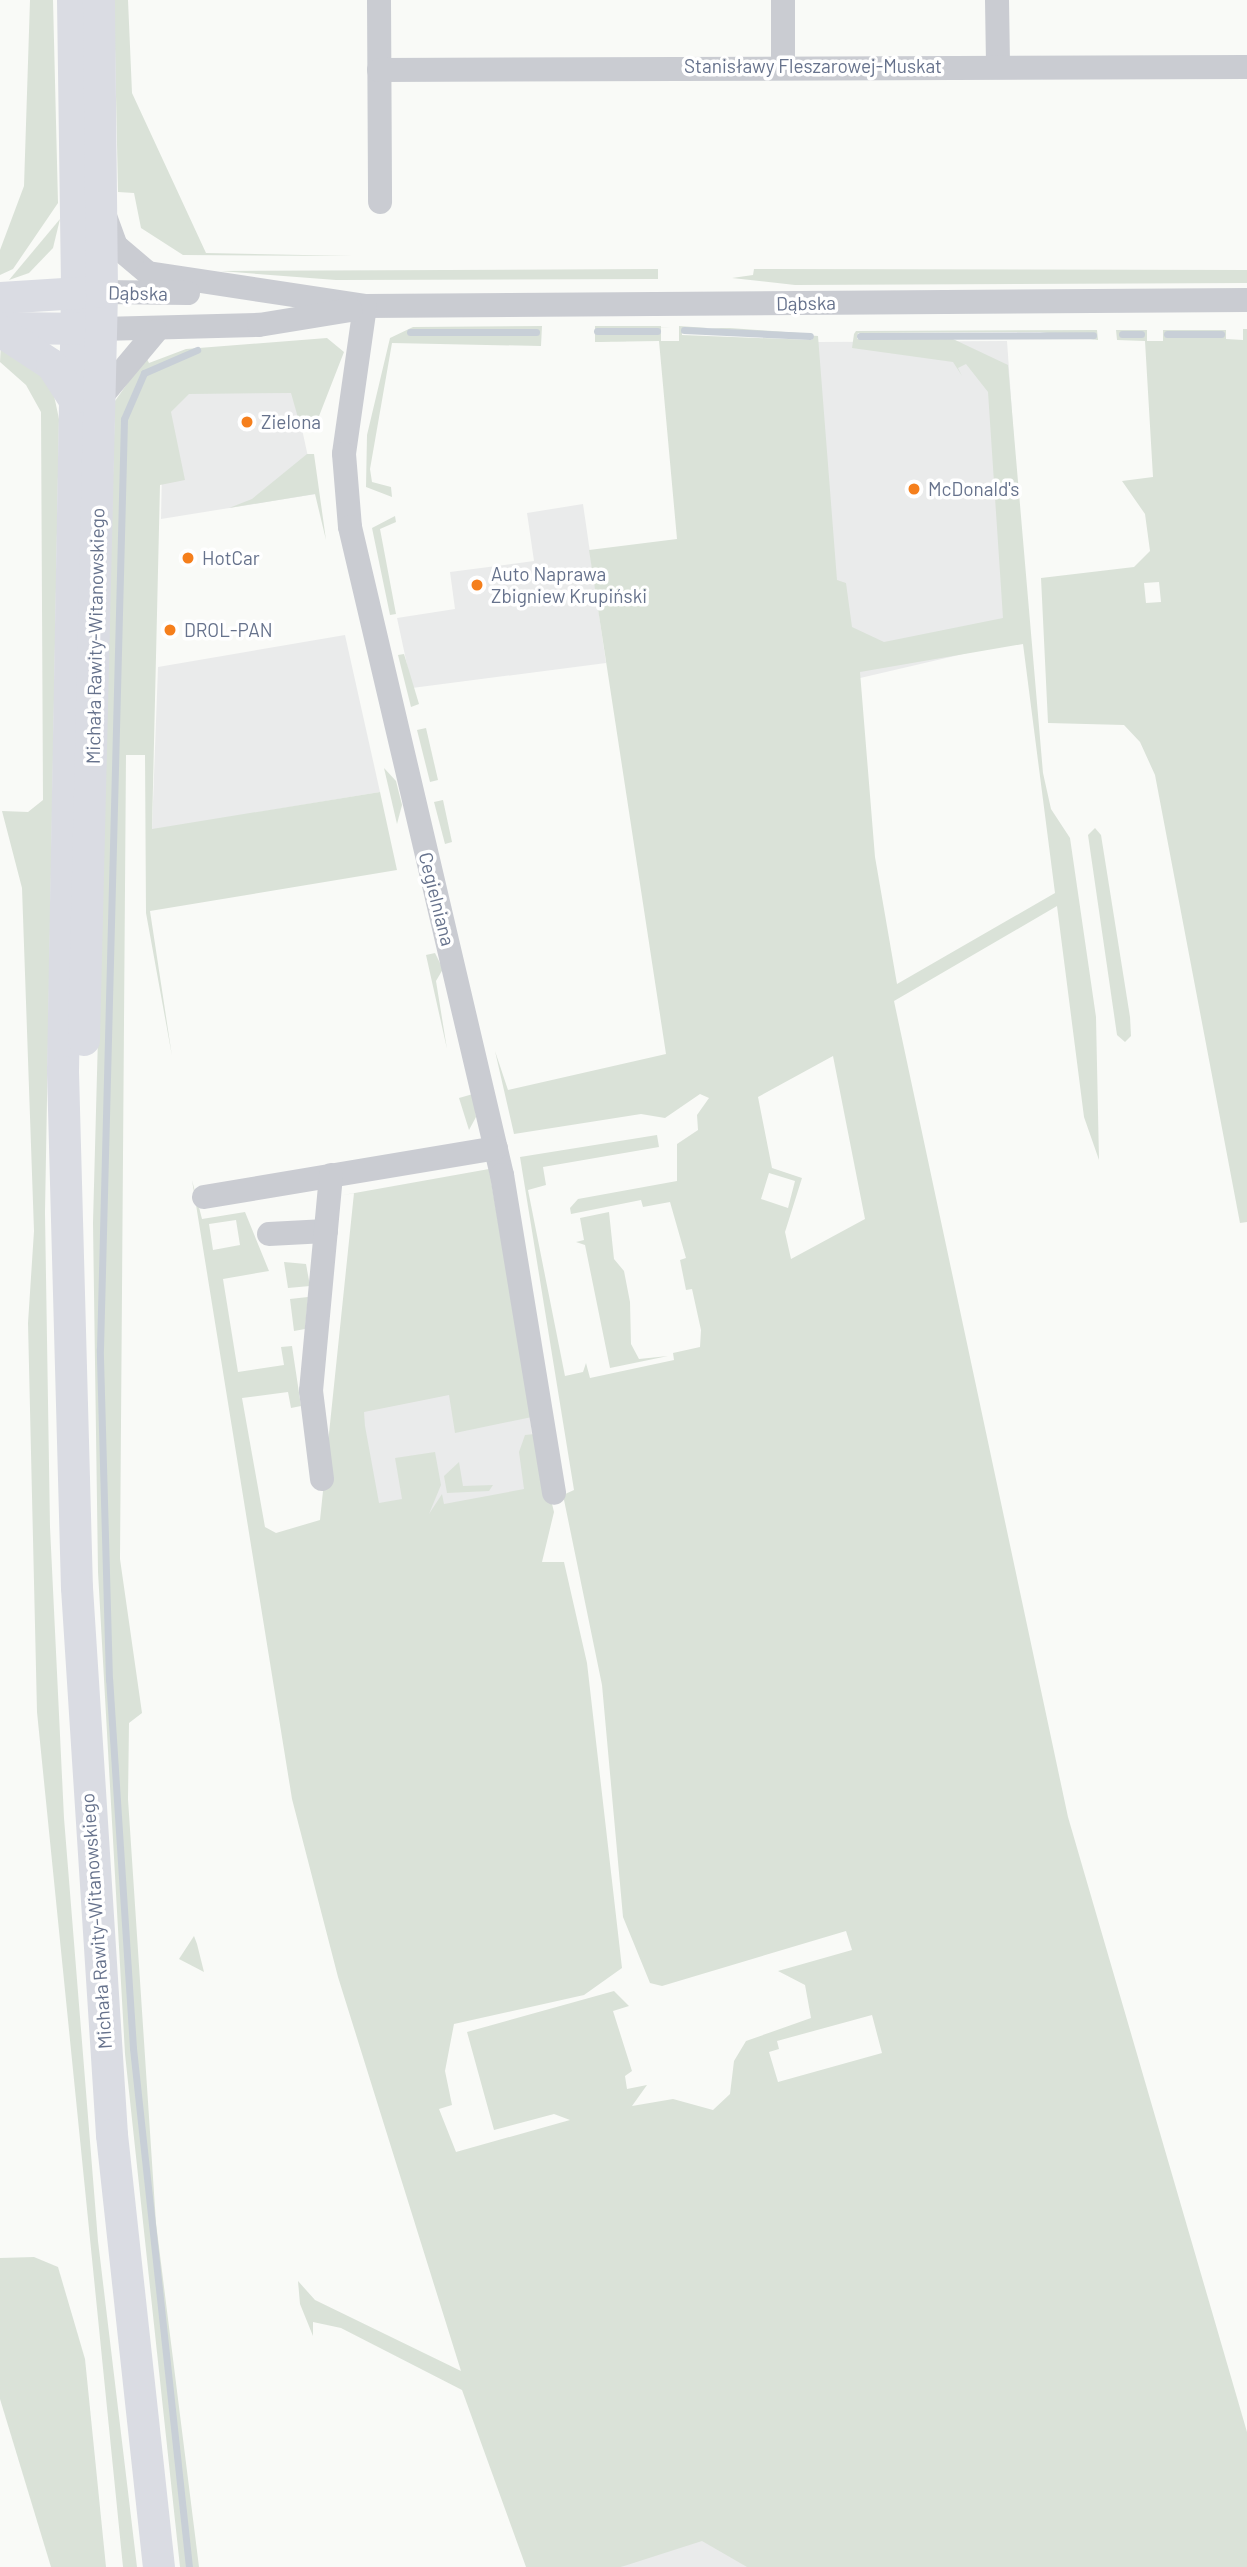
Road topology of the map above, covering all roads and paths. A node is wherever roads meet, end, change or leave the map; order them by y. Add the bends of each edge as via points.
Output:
1 (73, 0) edge
2 (99, 0) edge
3 (379, 0) edge
4 (783, 0) edge
5 (997, 0) edge
6 (783, 66) junction
7 (998, 66) junction
8 (1247, 67) edge
9 (379, 70) junction
10 (380, 202) dead end
11 (101, 206) junction
12 (89, 292) junction
13 (276, 295) junction
14 (0, 298) edge
15 (1247, 300) edge
16 (365, 306) junction
17 (0, 329) edge
18 (89, 329) junction
19 (156, 331) junction
20 (87, 398) junction
21 (496, 1147) junction
22 (331, 1175) junction
23 (204, 1197) dead end
24 (326, 1231) junction
25 (269, 1234) dead end
26 (322, 1479) dead end
27 (554, 1493) dead end
28 (159, 2567) edge

1 - 12 main road, Michała Rawity-Witanowskiego
2 - 11 main road, Michała Rawity-Witanowskiego
3 - 9 street
4 - 6 street
5 - 7 street
6 - 7 street, Stanisławy Fleszarowej-Muskat
6 - 9 street, Stanisławy Fleszarowej-Muskat
7 - 8 street, Stanisławy Fleszarowej-Muskat
9 - 10 street
11 - 12 main road, Michała Rawity-Witanowskiego
11 - 13 street, Dąbska via 116,246 148,272
12 - 13 street, Dąbska
12 - 14 main road, Dąbska
12 - 18 main road, Michała Rawity-Witanowskiego
13 - 16 street, Dąbska
15 - 16 street, Dąbska
16 - 19 street, Dąbska via 260,325
16 - 21 street, Cegielniana via 344,454 350,527
17 - 18 main road, Dąbska
17 - 20 main road, Dąbska via 52,365
18 - 19 street, Dąbska
18 - 20 main road, Michała Rawity-Witanowskiego
19 - 20 street, Dąbska
20 - 28 main road, Michała Rawity-Witanowskiego via 63,1073 72,1272 77,1588 115,2178
21 - 22 street
21 - 27 street, Cegielniana
22 - 23 street
22 - 24 street
24 - 25 street
24 - 26 street via 312,1391

